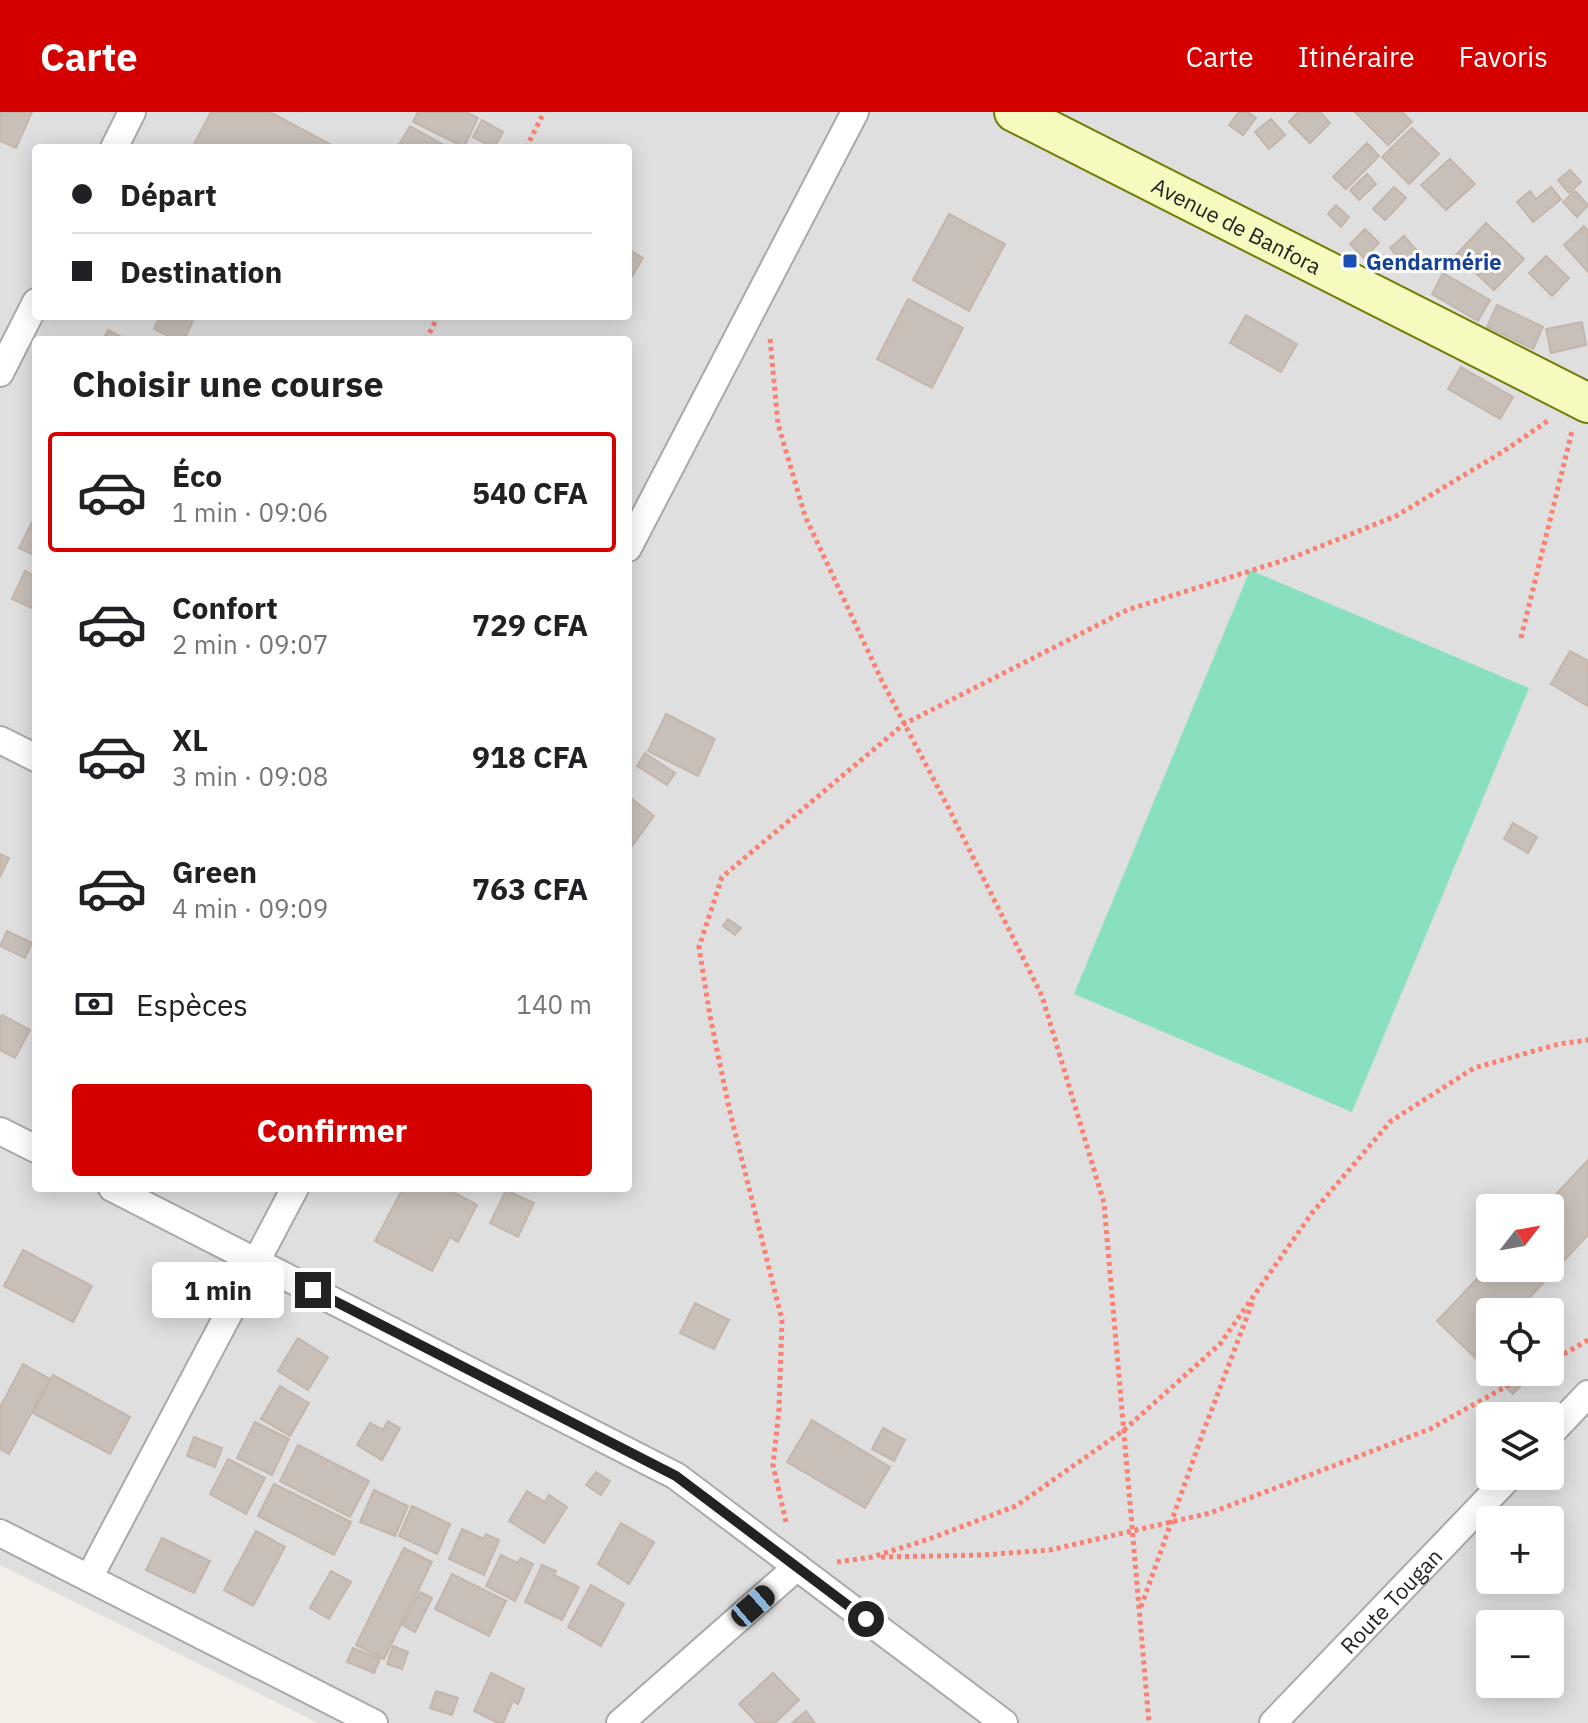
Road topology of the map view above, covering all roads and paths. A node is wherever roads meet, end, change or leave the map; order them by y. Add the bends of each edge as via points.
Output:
1 (132, 112) edge
2 (544, 112) edge
3 (855, 112) edge
4 (1014, 112) edge
5 (116, 144) edge
6 (528, 144) edge
7 (764, 286) junction
8 (32, 310) edge
9 (0, 373) edge
10 (1585, 398) edge
11 (632, 540) edge
12 (1521, 638) dead end
13 (904, 724) junction
14 (0, 740) edge
15 (32, 756) edge
16 (1588, 1040) edge
17 (0, 1131) edge
18 (32, 1147) edge
19 (120, 1192) edge
20 (293, 1192) edge
21 (257, 1262) junction
22 (1257, 1292) junction
23 (1588, 1340) edge
24 (1564, 1354) edge
25 (1507, 1386) edge
26 (1588, 1394) edge
27 (1564, 1419) edge
28 (1123, 1431) junction
29 (1497, 1490) edge
30 (1173, 1522) junction
31 (1132, 1531) junction
32 (0, 1533) edge
33 (872, 1557) junction
34 (797, 1567) junction
35 (89, 1578) junction
36 (1139, 1612) junction
37 (374, 1723) edge
38 (620, 1723) edge
39 (1004, 1723) edge
40 (1149, 1723) edge
41 (1273, 1723) edge

1 - 5 street
2 - 6 path
3 - 7 street
4 - 10 main road, Avenue de Banfora
7 - 11 street
7 - 13 path via 778,424 805,516
8 - 9 street
10 - 12 path
10 - 13 path via 1396,516 1294,557 1127,610
13 - 28 path via 1042,996 1104,1203
13 - 34 path via 722,877 699,947 729,1108 782,1320 773,1465
14 - 15 street
16 - 22 path via 1474,1068 1391,1121 1312,1213
17 - 18 street
19 - 21 street
20 - 21 street
21 - 34 street via 676,1476
21 - 35 street
22 - 28 path via 1220,1344
22 - 30 path
23 - 24 path
25 - 30 path via 1430,1429 1210,1513
26 - 27 street
28 - 31 path
28 - 33 path via 1016,1506
29 - 41 street, Route Tougan
30 - 31 path
30 - 36 path
31 - 33 path via 1050,1550
31 - 36 path
32 - 35 street
33 - 34 path
34 - 38 street
34 - 39 street
35 - 37 street
36 - 40 path

